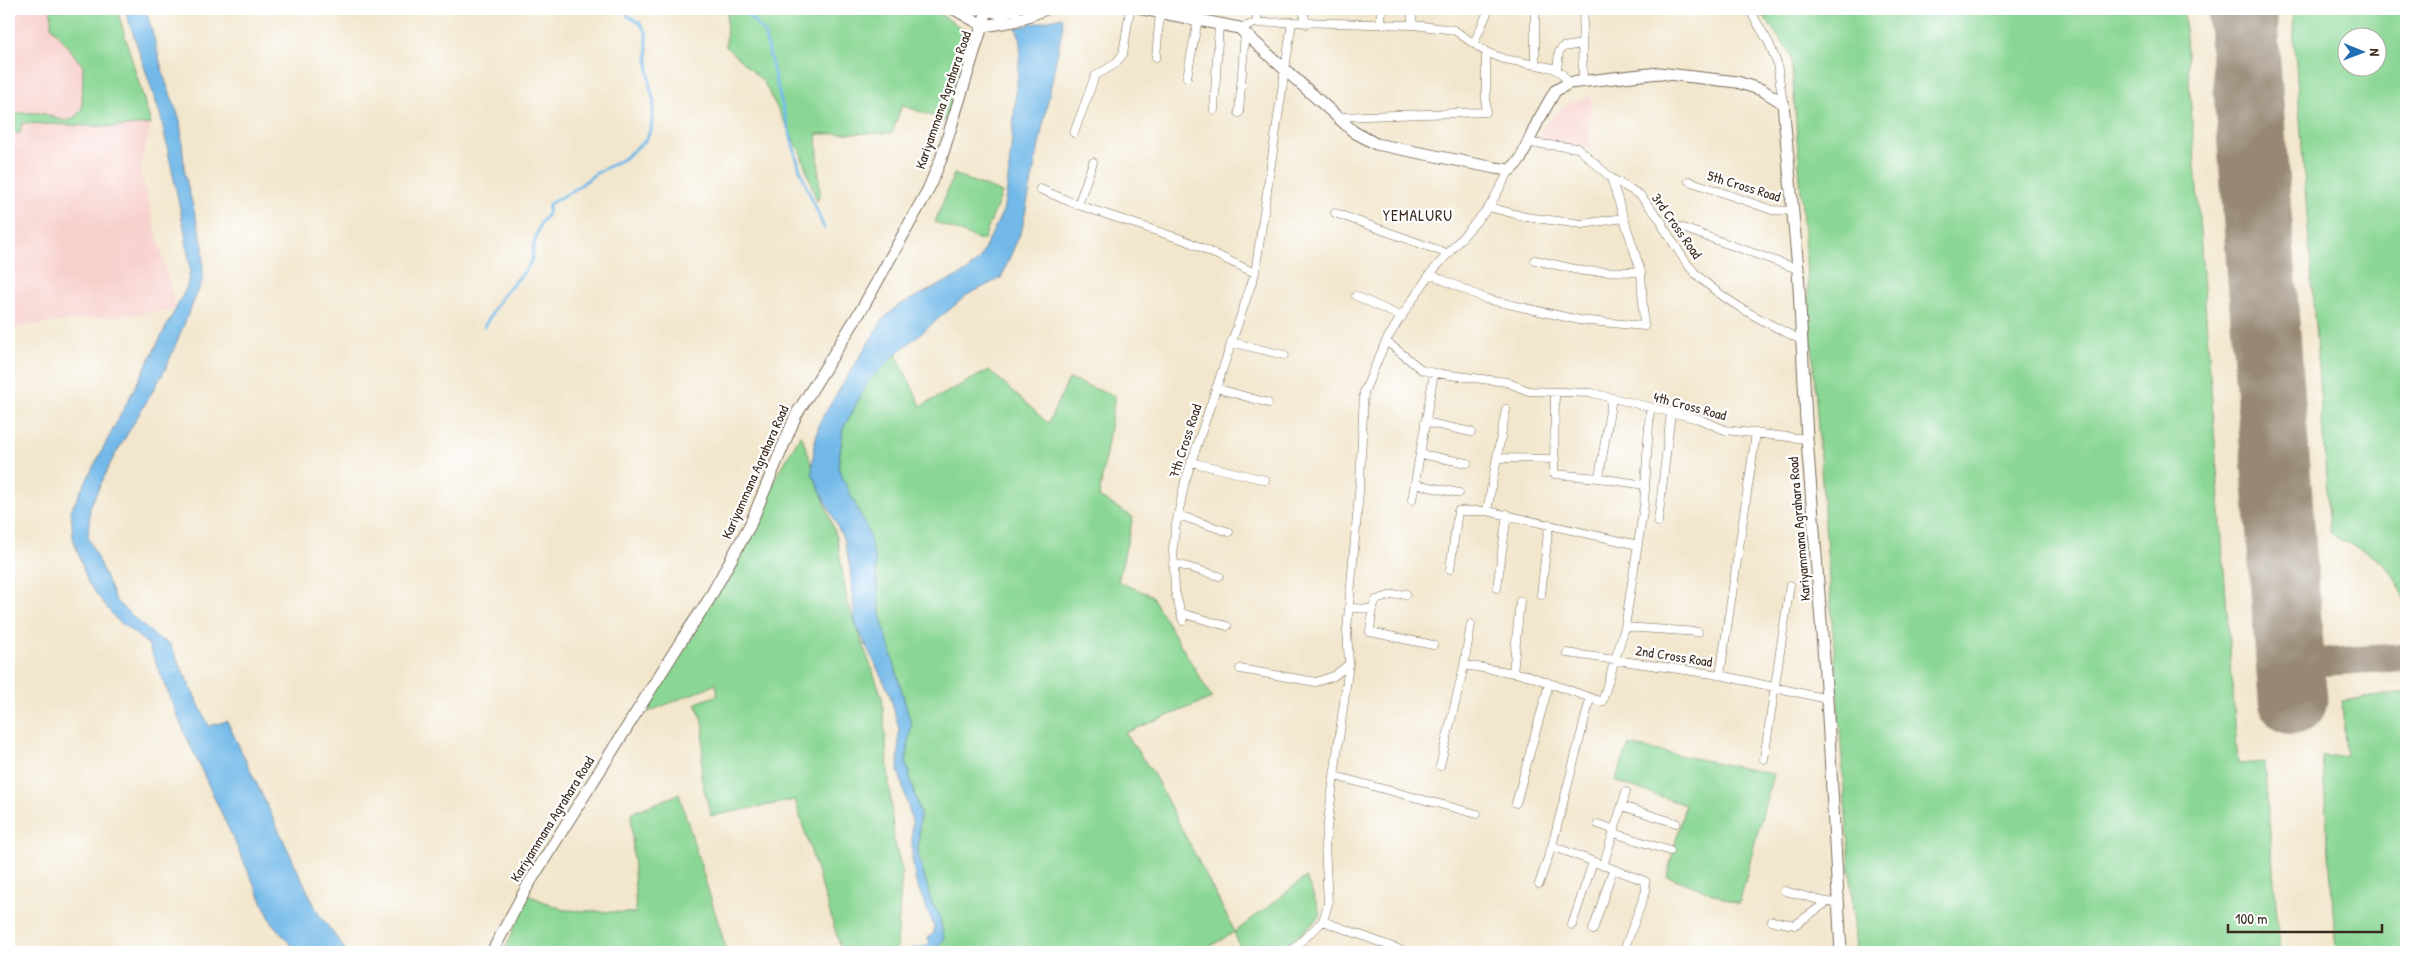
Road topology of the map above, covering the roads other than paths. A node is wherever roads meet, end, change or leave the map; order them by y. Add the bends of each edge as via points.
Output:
1 (954, 9) edge
2 (1016, 9) edge
3 (1046, 9) edge
4 (1130, 9) edge
5 (1143, 9) edge
6 (1257, 9) edge
7 (1303, 9) edge
8 (1381, 9) edge
9 (1412, 9) edge
10 (1490, 9) edge
11 (1535, 9) edge
12 (1584, 9) edge
13 (1728, 9) edge
14 (1750, 10) edge
15 (1160, 12) junction
16 (992, 14) edge
17 (1198, 20) junction
18 (1292, 22) junction
19 (1257, 23) junction
20 (1218, 24) junction
21 (1306, 24) junction
22 (1381, 24) junction
23 (1412, 25) junction
24 (984, 26) junction
25 (1242, 30) junction
26 (1474, 43) junction
27 (1582, 44) junction
28 (1486, 52) junction
29 (1156, 57) dead end
30 (1535, 63) junction
31 (1284, 70) junction
32 (1556, 70) junction
33 (1187, 77) dead end
34 (1583, 81) junction
35 (1569, 82) junction
36 (1783, 103) junction
37 (1214, 110) dead end
38 (1239, 113) dead end
39 (1337, 117) junction
40 (1074, 133) dead end
41 (1528, 143) junction
42 (1093, 162) dead end
43 (1510, 170) junction
44 (1611, 178) junction
45 (1689, 182) dead end
46 (1040, 189) dead end
47 (1078, 205) junction
48 (1489, 207) junction
49 (1792, 211) junction
50 (1335, 213) dead end
51 (1624, 218) junction
52 (1680, 227) dead end
53 (1448, 254) junction
54 (1535, 260) dead end
55 (1798, 269) junction
56 (1641, 272) junction
57 (1255, 273) junction
58 (1430, 274) junction
59 (1356, 296) dead end
60 (1402, 317) junction
61 (1801, 340) junction
62 (1386, 341) junction
63 (1231, 342) junction
64 (1284, 356) dead end
65 (1434, 373) junction
66 (1216, 388) junction
67 (1555, 392) junction
68 (1612, 398) junction
69 (1268, 403) dead end
70 (1650, 408) junction
71 (1506, 409) dead end
72 (1671, 414) junction
73 (1425, 422) junction
74 (1471, 432) dead end
75 (1756, 434) junction
76 (1807, 439) junction
77 (1420, 454) junction
78 (1497, 458) junction
79 (1554, 459) junction
80 (1191, 462) junction
81 (1467, 463) dead end
82 (1599, 478) junction
83 (1265, 480) dead end
84 (1415, 484) junction
85 (1645, 485) junction
86 (1460, 493) dead end
87 (1412, 500) dead end
88 (1487, 511) junction
89 (1507, 514) junction
90 (1178, 515) junction
91 (1658, 522) dead end
92 (1550, 524) junction
93 (1229, 532) dead end
94 (1638, 545) junction
95 (1173, 563) junction
96 (1450, 569) dead end
97 (1219, 576) dead end
98 (1790, 585) dead end
99 (1497, 588) dead end
100 (1406, 594) dead end
101 (1541, 595) dead end
102 (1520, 602) dead end
103 (1350, 608) junction
104 (1372, 609) junction
105 (1472, 624) dead end
106 (1226, 626) dead end
107 (1626, 627) junction
108 (1698, 632) dead end
109 (1433, 645) dead end
110 (1567, 653) dead end
111 (1617, 659) junction
112 (1464, 662) junction
113 (1349, 664) junction
114 (1240, 668) dead end
115 (1513, 673) junction
116 (1720, 675) junction
117 (1549, 684) junction
118 (1775, 688) junction
119 (1590, 699) junction
120 (1827, 700) junction
121 (1764, 759) dead end
122 (1440, 766) dead end
123 (1335, 776) junction
124 (1626, 792) dead end
125 (1516, 803) dead end
126 (1622, 806) junction
127 (1477, 814) dead end
128 (1676, 822) dead end
129 (1598, 824) dead end
130 (1614, 831) junction
131 (1552, 846) junction
132 (1670, 852) dead end
133 (1593, 862) junction
134 (1603, 866) junction
135 (1613, 869) junction
136 (1539, 884) dead end
137 (1785, 891) dead end
138 (1833, 902) junction
139 (1323, 921) junction
140 (1772, 921) dead end
141 (1572, 925) dead end
142 (1593, 930) dead end
143 (1624, 950) dead end
144 (492, 952) edge
145 (1290, 952) edge
146 (1406, 952) edge
147 (1841, 952) edge

1 - 24 street
2 - 16 street
3 - 16 street
4 - 40 street via 1123,54 1095,76
5 - 15 street
6 - 19 street
7 - 21 street
8 - 22 street
9 - 23 street
10 - 26 street
11 - 30 street
12 - 27 street
13 - 14 street
14 - 36 street, Kariyammana Agrahara Road via 1777,63
15 - 17 street
15 - 29 street
16 - 24 street
17 - 20 street
17 - 33 street
18 - 19 street
18 - 21 street
18 - 31 street, 7th Cross Road
19 - 25 street
20 - 25 street
20 - 37 street
21 - 22 street
22 - 23 street
23 - 26 street via 1454,30
24 - 144 street, Kariyammana Agrahara Road via 928,190 863,307 796,415 750,525 708,602 528,886
25 - 31 street
25 - 38 street
26 - 28 street
27 - 32 street via 1562,47
27 - 34 street
28 - 30 street via 1504,59
28 - 39 street via 1486,112
30 - 32 street
31 - 39 street
31 - 57 street, 7th Cross Road
32 - 35 street
34 - 35 street
34 - 36 street via 1659,73 1736,82 1762,90
35 - 41 street via 1555,91
36 - 49 street, Kariyammana Agrahara Road
39 - 43 street via 1354,132 1376,144
41 - 43 street via 1520,160
41 - 44 street, 3rd Cross Road via 1578,148
42 - 47 street
43 - 48 street
44 - 51 street
44 - 61 street, 3rd Cross Road via 1640,195 1662,222 1692,270 1714,290
45 - 49 street, 5th Cross Road via 1772,210
46 - 47 street
47 - 57 street via 1187,241
48 - 51 street via 1582,224
48 - 53 street
49 - 55 street, Kariyammana Agrahara Road
50 - 53 street
51 - 56 street
52 - 55 street
53 - 58 street
54 - 56 street via 1583,271
55 - 61 street, Kariyammana Agrahara Road
56 - 58 street via 1644,326 1578,320 1486,299
57 - 63 street, 7th Cross Road
58 - 60 street
59 - 60 street
60 - 62 street
61 - 76 street, Kariyammana Agrahara Road
62 - 65 street, 4th Cross Road via 1422,370
62 - 103 street via 1364,392
63 - 64 street
63 - 66 street, 7th Cross Road
65 - 67 street, 4th Cross Road via 1506,382 1529,391
65 - 73 street
66 - 69 street
66 - 80 street, 7th Cross Road
67 - 68 street, 4th Cross Road via 1592,393
67 - 79 street
68 - 70 street, 4th Cross Road
68 - 82 street
70 - 72 street, 4th Cross Road
70 - 85 street
71 - 78 street
72 - 75 street, 4th Cross Road via 1699,419 1725,430
72 - 91 street
73 - 74 street
73 - 77 street
75 - 76 street, 4th Cross Road
75 - 116 street
76 - 120 street, Kariyammana Agrahara Road
77 - 81 street
77 - 84 street
78 - 79 street
78 - 88 street
79 - 82 street via 1554,474
80 - 83 street
80 - 90 street, 7th Cross Road
82 - 85 street
84 - 86 street
84 - 87 street
85 - 94 street
88 - 89 street
88 - 96 street via 1458,511
89 - 92 street
89 - 99 street
90 - 93 street
90 - 95 street, 7th Cross Road
92 - 94 street
92 - 101 street
94 - 107 street
95 - 97 street
95 - 106 street, 7th Cross Road via 1175,591 1182,617
98 - 118 street
100 - 104 street via 1376,600
102 - 115 street
103 - 104 street
103 - 113 street via 1347,630
104 - 109 street via 1370,632
105 - 112 street
107 - 108 street, 2nd Cross Road
107 - 111 street
110 - 111 street, 2nd Cross Road
111 - 116 street, 2nd Cross Road
111 - 119 street via 1602,702
112 - 115 street via 1464,665
112 - 122 street
113 - 114 street via 1334,676 1316,682
113 - 123 street
115 - 117 street
116 - 118 street, 2nd Cross Road
117 - 119 street
117 - 125 street
118 - 120 street, 2nd Cross Road
118 - 121 street
119 - 131 street
120 - 138 street, Kariyammana Agrahara Road
123 - 127 street
123 - 139 street via 1325,844 1328,904
124 - 126 street
126 - 128 street
126 - 130 street
129 - 130 street
130 - 132 street
130 - 134 street
131 - 133 street
131 - 136 street
133 - 134 street
133 - 141 street
134 - 135 street
135 - 142 street
135 - 143 street via 1645,881 1646,887
137 - 138 street
138 - 140 street via 1795,925
138 - 147 street, Kariyammana Agrahara Road
139 - 145 street
139 - 146 street

